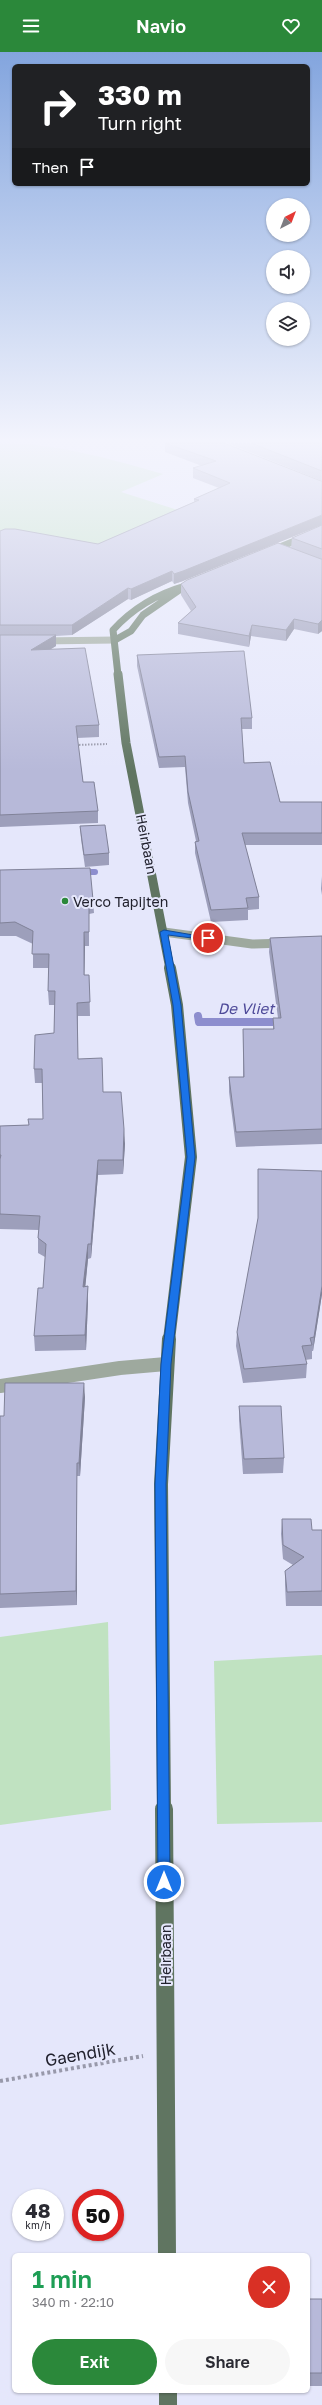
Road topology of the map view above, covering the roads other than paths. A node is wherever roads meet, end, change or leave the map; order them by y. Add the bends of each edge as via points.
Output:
1 (266, 553) edge
2 (289, 553) edge
3 (263, 554) edge
4 (292, 554) edge
5 (115, 640) junction
6 (29, 641) edge
7 (164, 932) junction
8 (299, 942) edge
9 (166, 1364) junction
10 (0, 1386) edge
11 (167, 2253) edge
12 (168, 2393) edge
13 (168, 2405) edge

1 - 3 main road
2 - 4 street
5 - 5 main road, Heirbaan via 131,631 143,615 189,584 150,600 132,612 113,630
5 - 6 street
5 - 7 main road, Heirbaan via 126,743
7 - 8 street via 252,944
7 - 9 main road, Heirbaan via 177,1005 191,1157
9 - 10 street via 120,1368
9 - 11 main road, Heirbaan via 161,1484
12 - 13 main road

